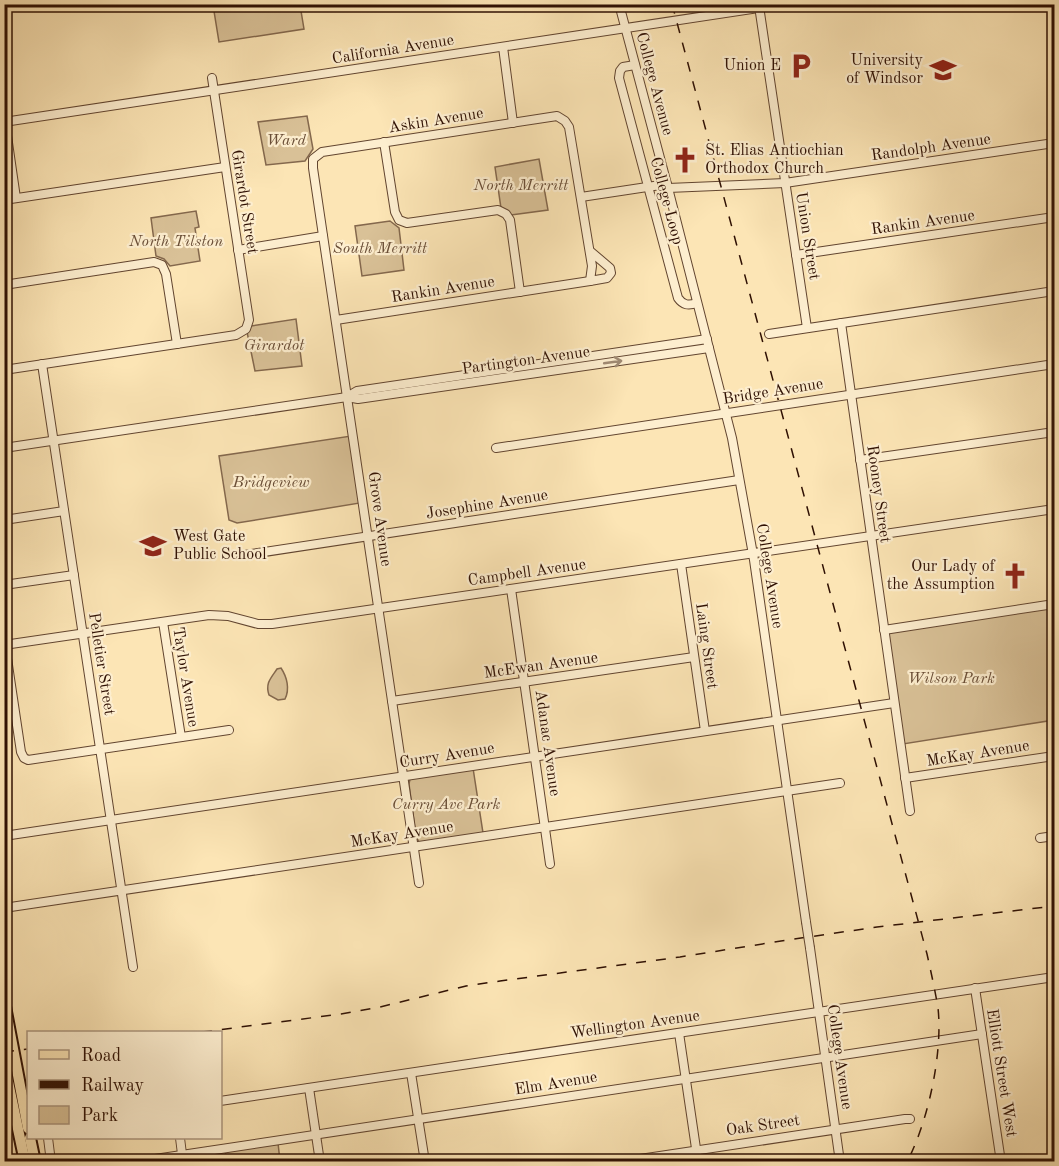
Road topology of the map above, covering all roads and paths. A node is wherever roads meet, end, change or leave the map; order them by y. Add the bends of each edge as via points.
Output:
1 (619, 4) edge
2 (785, 4) edge
3 (759, 6) edge
4 (625, 28) junction
5 (503, 47) junction
6 (635, 64) junction
7 (212, 78) dead end
8 (214, 91) junction
9 (5, 122) edge
10 (513, 123) junction
11 (384, 142) junction
12 (1054, 143) edge
13 (313, 159) joint
14 (225, 167) junction
15 (785, 183) junction
16 (668, 186) junction
17 (649, 187) junction
18 (581, 197) junction
19 (16, 198) junction
20 (4, 200) edge
21 (1054, 217) edge
22 (323, 236) junction
23 (238, 250) junction
24 (590, 251) junction
25 (796, 255) junction
26 (590, 281) junction
27 (4, 285) edge
28 (1054, 291) edge
29 (520, 292) junction
30 (697, 303) junction
31 (336, 320) junction
32 (841, 323) junction
33 (807, 328) junction
34 (769, 334) dead end
35 (708, 343) junction
36 (177, 344) junction
37 (42, 364) junction
38 (1054, 364) edge
39 (4, 370) edge
40 (851, 394) junction
41 (347, 397) junction
42 (726, 413) junction
43 (1054, 432) edge
44 (54, 441) junction
45 (4, 448) edge
46 (496, 448) dead end
47 (860, 460) junction
48 (739, 480) junction
49 (1054, 509) edge
50 (64, 511) junction
51 (4, 520) edge
52 (368, 536) junction
53 (871, 536) junction
54 (753, 553) junction
55 (238, 556) dead end
56 (681, 564) junction
57 (74, 575) junction
58 (4, 585) edge
59 (511, 589) junction
60 (1054, 604) edge
61 (378, 609) junction
62 (163, 622) junction
63 (884, 630) junction
64 (82, 634) junction
65 (5, 645) edge
66 (694, 657) junction
67 (524, 682) junction
68 (392, 701) junction
69 (894, 703) junction
70 (777, 720) junction
71 (229, 730) dead end
72 (705, 731) junction
73 (181, 737) junction
74 (100, 749) junction
75 (1054, 756) edge
76 (535, 757) junction
77 (403, 777) junction
78 (905, 778) junction
79 (840, 783) dead end
80 (787, 791) junction
81 (910, 811) dead end
82 (111, 821) junction
83 (546, 827) junction
84 (1054, 836) edge
85 (4, 837) edge
86 (1040, 838) dead end
87 (414, 847) junction
88 (550, 864) dead end
89 (419, 884) dead end
90 (121, 891) junction
91 (4, 908) edge
92 (133, 967) dead end
93 (1054, 977) edge
94 (975, 988) junction
95 (4, 1001) edge
96 (819, 1012) junction
97 (679, 1033) junction
98 (982, 1034) junction
99 (825, 1057) junction
100 (4, 1063) edge
101 (411, 1072) junction
102 (686, 1078) junction
103 (309, 1088) junction
104 (222, 1101) edge
105 (418, 1119) junction
106 (910, 1119) dead end
107 (27, 1123) edge
108 (835, 1129) junction
109 (316, 1134) junction
110 (30, 1139) edge
111 (48, 1139) edge
112 (180, 1139) edge
113 (696, 1150) junction
114 (183, 1158) edge
115 (25, 1161) edge
116 (35, 1161) edge
117 (51, 1161) edge
118 (135, 1161) edge
119 (320, 1161) edge
120 (425, 1161) edge
121 (620, 1161) edge
122 (698, 1161) edge
123 (840, 1161) edge
124 (1001, 1161) edge

1 - 4 street, College Avenue
2 - 3 street, California Avenue
3 - 4 street, California Avenue
3 - 15 street, Union Street
4 - 5 street, California Avenue
4 - 6 street, College Avenue
5 - 8 street, California Avenue
5 - 10 street
6 - 16 street, College Avenue
6 - 17 street, College Loop via 623,67 620,78
7 - 8 street, Girardot Street
8 - 9 street, California Avenue
8 - 14 street, Girardot Street
9 - 19 street
10 - 11 street, Askin Avenue
10 - 18 street, Askin Avenue via 557,116 565,121
11 - 13 street, Askin Avenue via 322,152
11 - 29 street via 399,220 407,223 498,210 506,214
12 - 15 street, Randolph Avenue
13 - 22 street, Grove Avenue
14 - 19 street
14 - 23 street, Girardot Street
15 - 16 street, Randolph Avenue
15 - 25 street, Union Street
16 - 17 street, Randolph Avenue
16 - 30 street, College Avenue
17 - 18 street, Randolph Avenue
17 - 30 street, College Loop via 678,297 686,305
18 - 24 street
19 - 20 street
21 - 25 street, Rankin Avenue
22 - 23 street
22 - 31 street, Grove Avenue
23 - 36 street, Girardot Street via 249,320 246,329 236,335
24 - 26 street
24 - 26 street via 611,273 607,278
25 - 33 street, Union Street
26 - 29 street, Rankin Avenue
27 - 36 street via 154,262 162,265 166,274
28 - 32 street
29 - 31 street, Rankin Avenue
30 - 35 street, College Avenue
31 - 41 street, Grove Avenue
32 - 33 street
32 - 40 street, Rooney Street
33 - 34 street
35 - 41 street, Partington Avenue via 357,391
35 - 42 street, College Avenue
36 - 37 street
37 - 39 street
37 - 44 street, Pelletier Street
38 - 40 street, Bridge Avenue
40 - 42 street, Bridge Avenue
40 - 47 street, Rooney Street
41 - 44 street, Partington Avenue
41 - 52 street, Grove Avenue
42 - 46 street, Bridge Avenue
42 - 48 street, College Avenue
43 - 47 street
44 - 45 street, Partington Avenue
44 - 50 street, Pelletier Street
47 - 53 street, Rooney Street
48 - 52 street, Josephine Avenue
48 - 54 street, College Avenue
49 - 53 street, Campbell Avenue
50 - 51 street
50 - 57 street, Pelletier Street
52 - 55 street, Josephine Avenue
52 - 61 street, Grove Avenue
53 - 54 street, Campbell Avenue
53 - 63 street, Rooney Street
54 - 56 street, Campbell Avenue
54 - 70 street, College Avenue
56 - 59 street, Campbell Avenue
56 - 66 street, Laing Street
57 - 58 street
57 - 64 street, Pelletier Street
59 - 61 street, Campbell Avenue
59 - 67 street, Adanac Avenue
60 - 63 street
61 - 62 street, Campbell Avenue via 272,624 209,615
61 - 68 street, Grove Avenue
62 - 64 street, Campbell Avenue
62 - 73 street, Taylor Avenue
63 - 69 street, Rooney Street
64 - 65 street, Campbell Avenue
64 - 74 street, Pelletier Street
65 - 74 street via 24,758
66 - 67 street, McEwan Avenue
66 - 72 street, Laing Street
67 - 68 street, McEwan Avenue
67 - 76 street, Adanac Avenue
68 - 77 street, Grove Avenue
69 - 70 street, Curry Avenue
69 - 78 street, Rooney Street
70 - 72 street, Curry Avenue
70 - 80 street, College Avenue
71 - 73 street
72 - 76 street, Curry Avenue
73 - 74 street
74 - 82 street, Pelletier Street
75 - 78 street, McKay Avenue
76 - 77 street, Curry Avenue
76 - 83 street, Adanac Avenue
77 - 82 street, Curry Avenue
77 - 87 street, Grove Avenue
78 - 81 street, Rooney Street
79 - 80 street, McKay Avenue
80 - 83 street, McKay Avenue
80 - 96 street, College Avenue, bridge
82 - 85 street, Curry Avenue
82 - 90 street, Pelletier Street
83 - 87 street, McKay Avenue
83 - 88 street, Adanac Avenue
84 - 86 street
87 - 89 street, Grove Avenue
87 - 90 street, McKay Avenue
90 - 91 street, McKay Avenue
90 - 92 street, Pelletier Street
93 - 94 street, Wellington Avenue
94 - 96 street, Wellington Avenue
94 - 98 street, Elliott Street West
95 - 107 main road
96 - 97 street, Wellington Avenue
96 - 99 street, College Avenue
97 - 101 street, Wellington Avenue
97 - 102 street
98 - 99 street, Elm Avenue
98 - 124 street, Elliott Street West
99 - 102 street, Elm Avenue
99 - 108 street, College Avenue
100 - 115 main road
101 - 103 street, Wellington Avenue
101 - 105 street
102 - 105 street, Elm Avenue
102 - 113 street
103 - 104 street, Wellington Avenue
103 - 109 street
105 - 109 street, Elm Avenue
105 - 120 street
106 - 108 street, Oak Street
108 - 113 street, Oak Street
108 - 123 street, College Avenue
109 - 114 street, Elm Avenue
109 - 119 street
110 - 116 main road
111 - 117 street
112 - 114 street
113 - 121 street, Oak Street
113 - 122 street
114 - 118 street, Elm Avenue

